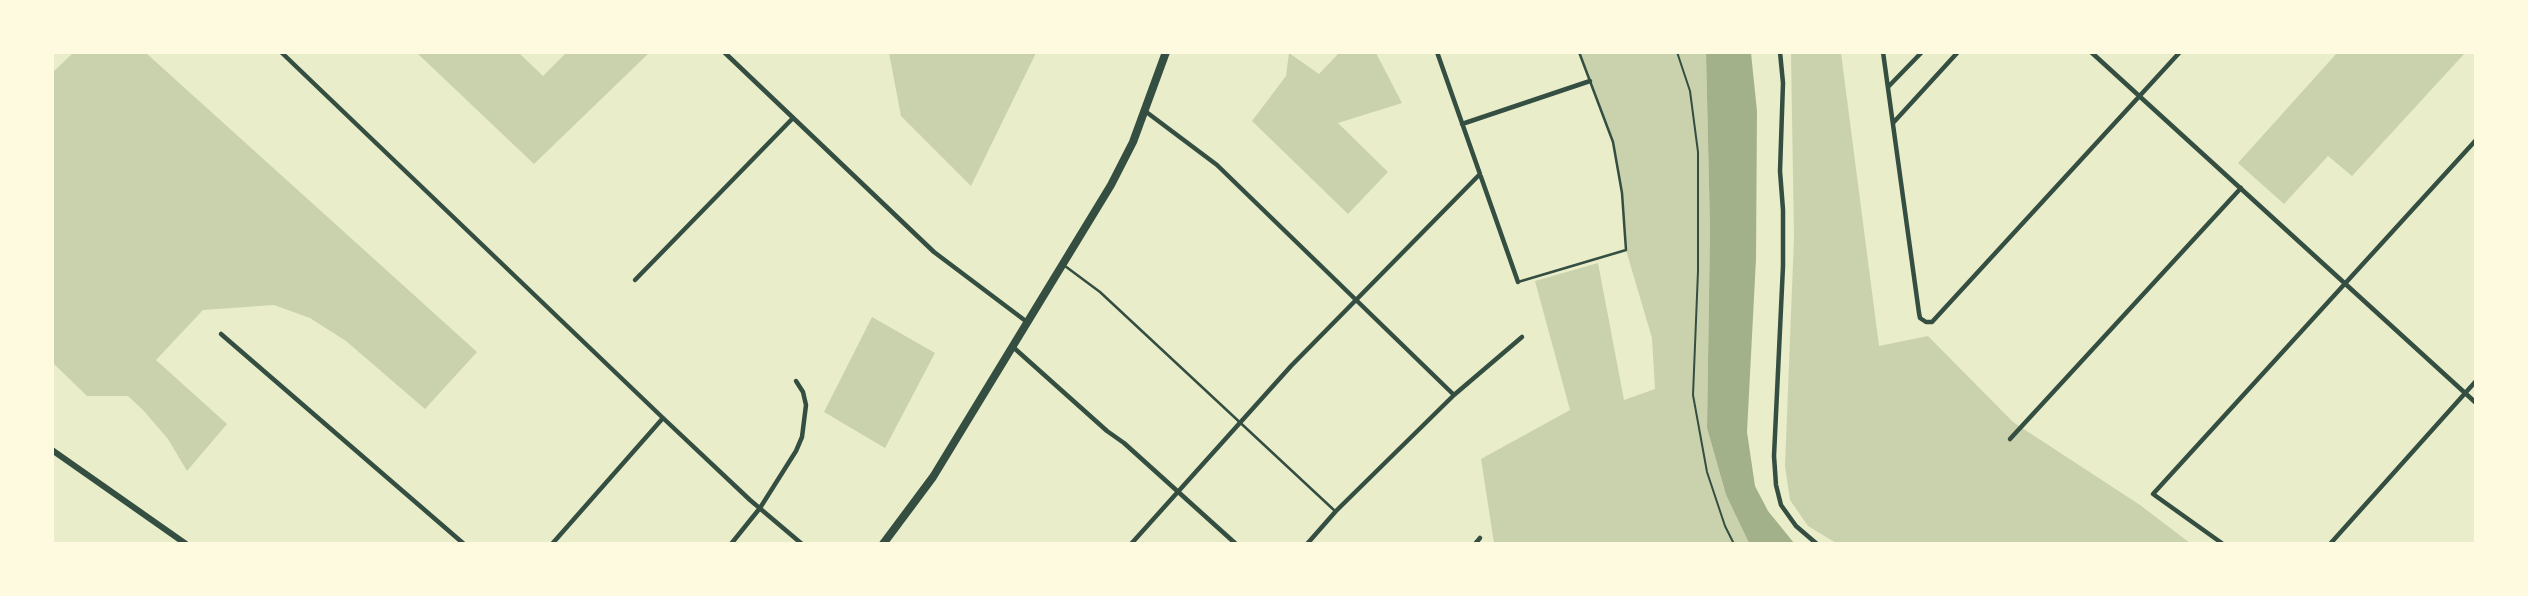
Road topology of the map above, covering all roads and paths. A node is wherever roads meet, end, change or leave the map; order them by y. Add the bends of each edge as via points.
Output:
1 (281, 52) edge
2 (724, 52) edge
3 (1166, 52) edge
4 (1437, 52) edge
5 (1579, 52) edge
6 (1677, 52) edge
7 (1780, 52) edge
8 (1883, 52) edge
9 (1922, 52) edge
10 (1958, 52) edge
11 (2091, 52) edge
12 (2180, 52) edge
13 (1590, 81) junction
14 (1888, 87) junction
15 (2140, 96) junction
16 (1144, 111) junction
17 (793, 118) junction
18 (1462, 124) junction
19 (1893, 124) junction
20 (2476, 140) edge
21 (1480, 174) junction
22 (2241, 188) junction
23 (1063, 264) junction
24 (635, 280) dead end
25 (1518, 282) joint
26 (2345, 284) junction
27 (1357, 299) junction
28 (1027, 322) junction
29 (221, 334) dead end
30 (1522, 337) dead end
31 (1013, 346) junction
32 (796, 380) dead end
33 (2476, 381) edge
34 (2465, 393) junction
35 (1454, 395) junction
36 (2476, 403) edge
37 (663, 418) junction
38 (1239, 423) junction
39 (2010, 439) dead end
40 (52, 450) edge
41 (1178, 490) junction
42 (760, 508) junction
43 (1336, 511) junction
44 (1480, 538) dead end
45 (186, 544) edge
46 (464, 544) edge
47 (552, 544) edge
48 (731, 544) edge
49 (802, 544) edge
50 (883, 544) edge
51 (1130, 544) edge
52 (1236, 544) edge
53 (1307, 544) edge
54 (1475, 544) edge
55 (1734, 544) edge
56 (1817, 544) edge
57 (2223, 544) edge
58 (2330, 544) edge

1 - 37 street
2 - 17 street
3 - 16 main road
4 - 18 street
5 - 13 lane
6 - 55 path via 1690,91 1698,152 1693,395 1707,472
7 - 56 street via 1783,266 1773,456 1781,505
8 - 14 street
9 - 14 street
10 - 19 street
11 - 15 street
12 - 15 street
13 - 18 street
13 - 25 lane via 1619,167 1626,250
14 - 19 street
15 - 19 street via 1932,322 1920,318 1919,313
15 - 22 street
16 - 23 main road via 1120,168
16 - 27 street via 1217,165
17 - 24 street
17 - 28 street via 934,252
18 - 21 street
20 - 26 street
21 - 25 street
21 - 27 street
22 - 26 street
22 - 39 street
23 - 28 main road
23 - 38 lane via 1100,292
26 - 34 street
26 - 57 street via 2153,494
27 - 35 street
27 - 38 street
28 - 31 main road
29 - 46 street
30 - 35 street
31 - 41 street
31 - 50 main road via 927,487
32 - 42 street via 806,405 802,437
33 - 34 street
34 - 36 street
34 - 58 street
35 - 43 street
37 - 42 street
37 - 47 street
38 - 41 street
38 - 43 lane
40 - 45 street
41 - 51 street
41 - 52 street
42 - 48 street
42 - 49 street
43 - 53 street
44 - 54 street

